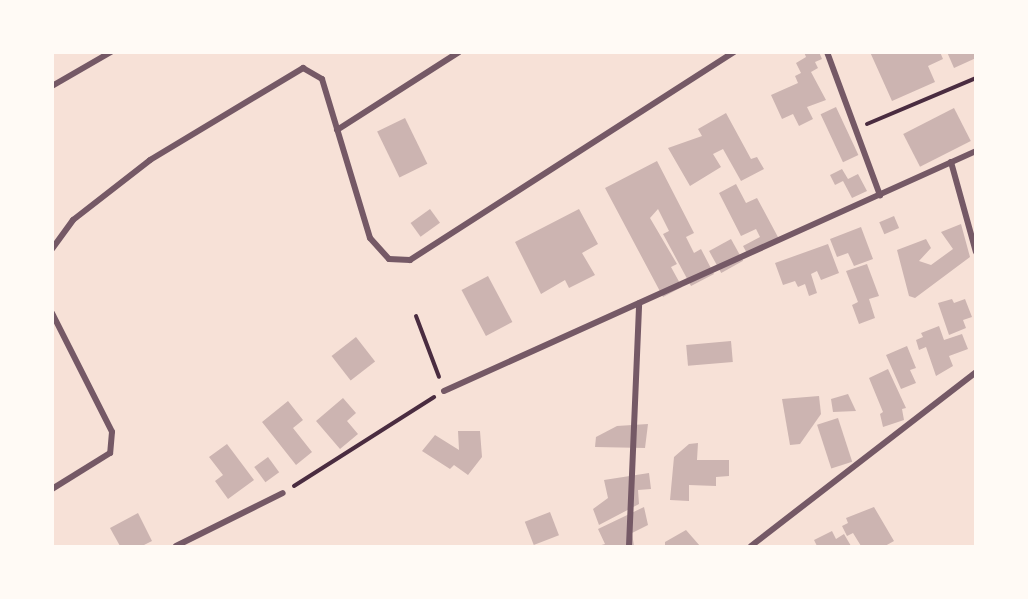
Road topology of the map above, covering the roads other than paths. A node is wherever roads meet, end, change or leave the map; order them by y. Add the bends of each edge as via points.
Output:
1 (111, 52) edge
2 (459, 52) edge
3 (734, 52) edge
4 (827, 52) edge
5 (52, 86) edge
6 (337, 130) junction
7 (975, 151) edge
8 (951, 162) junction
9 (879, 195) junction
10 (52, 249) edge
11 (975, 252) edge
12 (639, 303) junction
13 (52, 314) edge
14 (975, 372) edge
15 (444, 391) road end
16 (52, 489) edge
17 (283, 493) road end
18 (176, 546) edge
19 (629, 546) edge
20 (751, 546) edge

1 - 5 street
2 - 6 street
3 - 6 street via 410,260 388,259 370,238
4 - 9 street via 858,128
6 - 10 street via 322,79 303,68 150,160 73,220
7 - 8 street
8 - 9 street
8 - 11 street
9 - 12 street
12 - 15 street
12 - 19 street
13 - 16 street via 111,432 110,453
14 - 20 street
17 - 18 street

